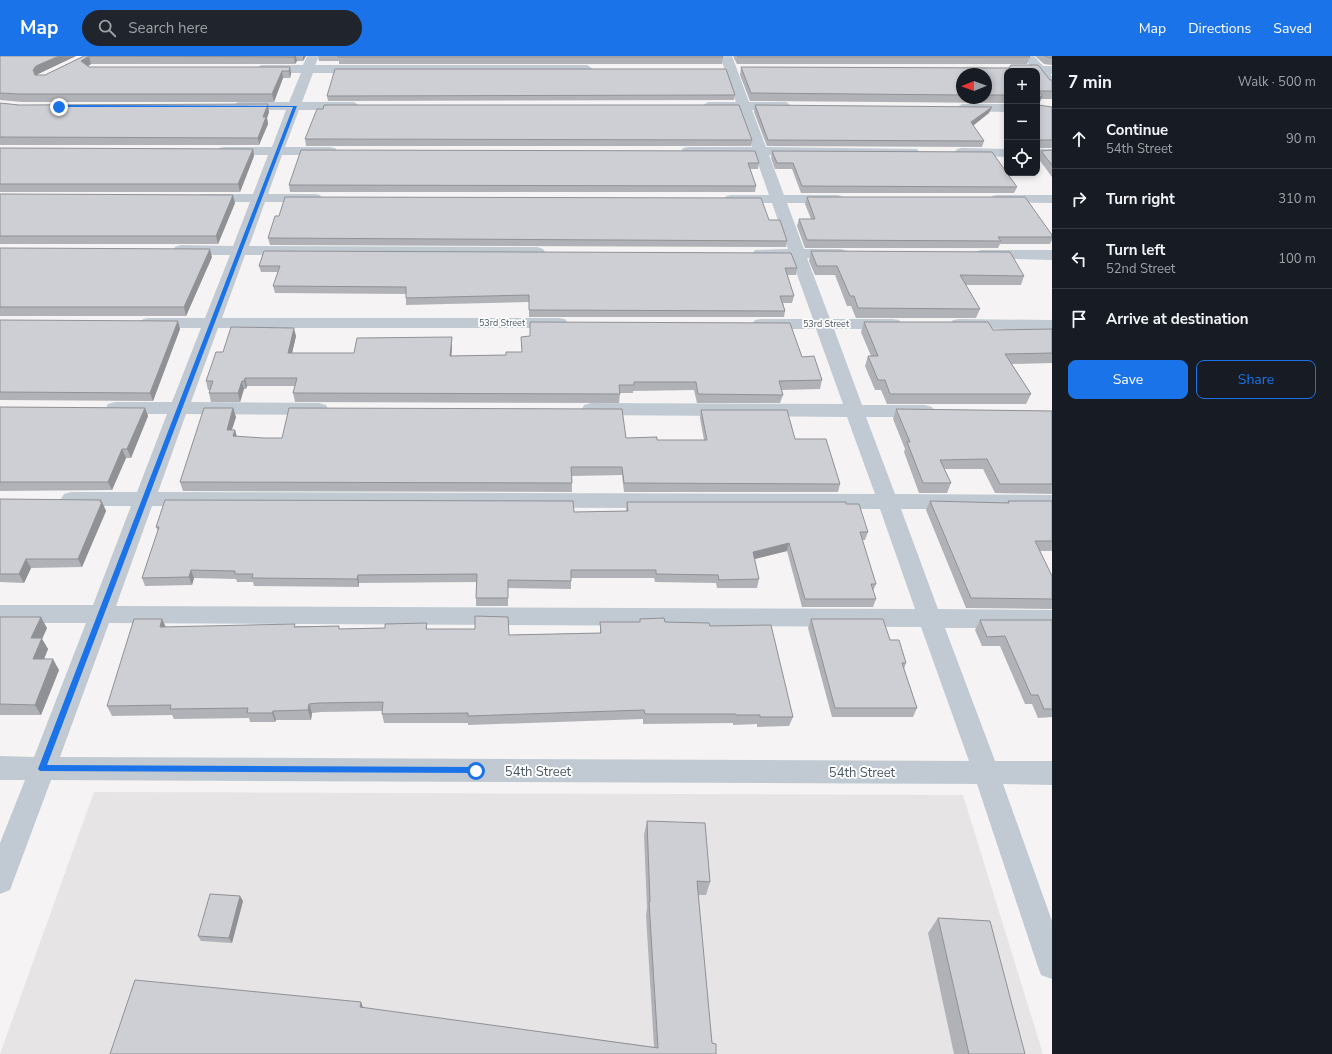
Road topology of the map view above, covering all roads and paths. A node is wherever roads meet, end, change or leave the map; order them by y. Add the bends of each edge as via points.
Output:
1 (1028, 56) edge
2 (311, 62) edge
3 (730, 66) edge
4 (246, 69) edge
5 (596, 69) edge
6 (1046, 70) edge
7 (1052, 83) edge
8 (224, 106) edge
9 (295, 106) junction
10 (366, 106) edge
11 (697, 106) edge
12 (744, 106) junction
13 (800, 106) edge
14 (951, 108) edge
15 (1004, 108) edge
16 (214, 151) edge
17 (277, 151) junction
18 (340, 151) edge
19 (674, 151) edge
20 (761, 151) junction
21 (928, 152) edge
22 (951, 152) edge
23 (1004, 152) edge
24 (1040, 153) edge
25 (1052, 153) edge
26 (189, 198) edge
27 (260, 198) junction
28 (331, 198) edge
29 (715, 199) edge
30 (778, 199) junction
31 (848, 199) edge
32 (982, 199) edge
33 (1052, 200) edge
34 (168, 250) edge
35 (240, 250) junction
36 (556, 252) edge
37 (743, 253) edge
38 (798, 253) junction
39 (853, 254) edge
40 (965, 254) edge
41 (1052, 255) edge
42 (133, 323) edge
43 (212, 323) junction
44 (577, 323) edge
45 (744, 324) edge
46 (823, 324) junction
47 (910, 324) edge
48 (942, 324) edge
49 (1052, 325) edge
50 (101, 408) edge
51 (179, 408) junction
52 (338, 409) edge
53 (576, 409) edge
54 (855, 410) junction
55 (942, 411) edge
56 (53, 499) edge
57 (144, 500) junction
58 (888, 502) junction
59 (1052, 502) edge
60 (0, 614) edge
61 (101, 615) junction
62 (930, 619) junction
63 (1052, 619) edge
64 (0, 768) edge
65 (42, 769) junction
66 (986, 773) junction
67 (1052, 773) edge
68 (0, 880) edge
69 (1052, 964) edge

1 - 6 main road
2 - 4 street
2 - 5 street
2 - 9 street
3 - 12 street
6 - 7 main road
8 - 9 street
9 - 10 street
9 - 17 street
11 - 12 street
12 - 13 street
12 - 20 street
14 - 15 street
16 - 17 street
17 - 18 street
17 - 27 street
19 - 20 street
20 - 21 street
20 - 30 street
22 - 23 street
24 - 25 street
26 - 27 street
27 - 28 street
27 - 35 street
29 - 30 street
30 - 31 street
30 - 38 street
32 - 33 street
34 - 35 street
35 - 36 street
35 - 43 street
37 - 38 street
38 - 39 street
38 - 46 street
40 - 41 street
42 - 43 street, 53rd Street
43 - 44 street, 53rd Street
43 - 51 street
45 - 46 street, 53rd Street
46 - 47 street, 53rd Street
46 - 54 street
48 - 49 street
50 - 51 street
51 - 52 street
51 - 57 street
53 - 54 street
54 - 55 street
54 - 58 street
56 - 57 street
57 - 58 street
57 - 61 street
58 - 59 street
58 - 62 street
60 - 61 street
61 - 62 street
61 - 65 street
62 - 63 street
62 - 66 street
64 - 65 street, 54th Street
65 - 66 street, 54th Street
65 - 68 street
66 - 67 street, 54th Street
66 - 69 street

